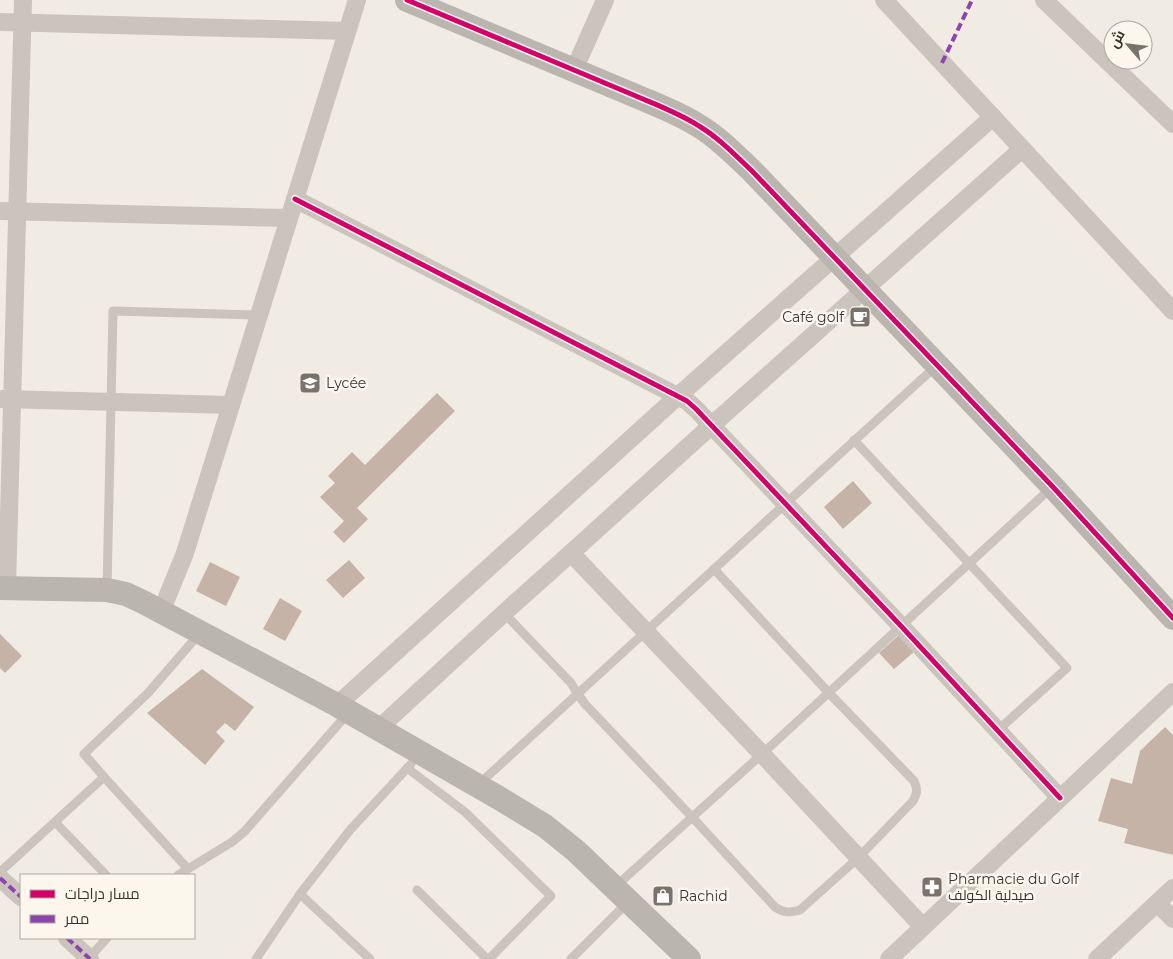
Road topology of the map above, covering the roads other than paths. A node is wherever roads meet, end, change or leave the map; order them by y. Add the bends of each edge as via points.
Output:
1 (23, 0) edge
2 (357, 0) edge
3 (407, 0) edge
4 (605, 0) edge
5 (884, 0) edge
6 (1044, 0) edge
7 (0, 22) edge
8 (22, 22) junction
9 (347, 30) junction
10 (574, 70) junction
11 (993, 118) junction
12 (1173, 124) edge
13 (1022, 149) junction
14 (295, 199) junction
15 (8, 211) edge
16 (288, 218) junction
17 (835, 258) junction
18 (864, 289) junction
19 (1173, 311) edge
20 (259, 315) junction
21 (937, 364) junction
22 (678, 396) junction
23 (6, 399) edge
24 (111, 402) junction
25 (231, 405) junction
26 (712, 425) junction
27 (854, 440) junction
28 (1052, 487) junction
29 (785, 504) junction
30 (571, 554) junction
31 (969, 563) junction
32 (714, 569) junction
33 (4, 588) edge
34 (107, 590) junction
35 (161, 612) junction
36 (504, 613) junction
37 (1173, 618) edge
38 (901, 626) junction
39 (201, 632) junction
40 (645, 632) junction
41 (1173, 692) edge
42 (829, 693) junction
43 (576, 694) junction
44 (343, 708) junction
45 (378, 729) junction
46 (997, 731) junction
47 (762, 754) junction
48 (414, 761) junction
49 (104, 777) junction
50 (477, 786) junction
51 (1060, 798) junction
52 (692, 817) junction
53 (55, 822) junction
54 (858, 858) junction
55 (188, 869) junction
56 (105, 874) edge
57 (180, 874) edge
58 (2, 881) edge
59 (1173, 888) edge
60 (417, 890) dead end
61 (300, 894) junction
62 (622, 894) junction
63 (20, 896) edge
64 (1157, 903) junction
65 (1173, 919) edge
66 (923, 926) junction
67 (67, 939) edge
68 (107, 939) edge
69 (90, 958) edge
70 (686, 958) edge
71 (256, 959) edge
72 (370, 959) edge
73 (488, 959) edge
74 (571, 959) edge
75 (888, 959) edge
76 (1097, 959) edge

1 - 8 street
2 - 9 street
3 - 10 street
4 - 10 street
5 - 11 street
6 - 12 street
7 - 8 street
8 - 9 street
8 - 15 street
9 - 14 street
10 - 17 street via 698,125 752,171
11 - 13 street
11 - 17 street
13 - 18 street
13 - 19 street
14 - 16 street
14 - 22 street
15 - 16 street
15 - 23 street
16 - 20 street
17 - 18 street
17 - 22 street
18 - 21 street
18 - 26 street
20 - 24 lane via 113,311
20 - 25 street
21 - 27 lane
21 - 28 street
22 - 26 street
22 - 44 street
23 - 24 street
23 - 33 street
24 - 25 street
24 - 34 lane
25 - 35 street via 186,553
26 - 29 street
26 - 30 street
27 - 29 lane
27 - 31 lane
28 - 31 lane
28 - 37 street
29 - 32 lane
29 - 38 street
30 - 36 street
30 - 40 street
31 - 38 lane
31 - 46 lane via 1067,668
32 - 40 lane
32 - 42 lane
33 - 34 street
34 - 35 street via 126,594
35 - 39 street
36 - 43 lane via 571,684
36 - 45 street
38 - 42 lane
38 - 46 street
39 - 44 street
39 - 49 lane via 148,692 84,754
40 - 43 lane
40 - 47 street
41 - 51 street
42 - 47 lane
42 - 54 lane via 914,781 917,788 913,801
43 - 50 lane
43 - 52 lane
44 - 45 street
44 - 55 lane via 245,831
45 - 48 street
46 - 51 street
47 - 52 lane
47 - 54 street
48 - 50 street
48 - 61 lane via 350,830
48 - 73 lane via 551,896
49 - 53 lane
49 - 55 lane
50 - 62 street via 545,826
51 - 66 street
52 - 54 lane via 782,912 800,910
52 - 62 lane
53 - 56 lane
53 - 58 lane
54 - 66 street
55 - 57 lane
58 - 63 street
59 - 64 street
60 - 73 lane
61 - 71 lane
61 - 72 lane
62 - 70 street
62 - 74 lane
64 - 65 street
64 - 76 street
66 - 75 street
67 - 69 street
68 - 69 lane

